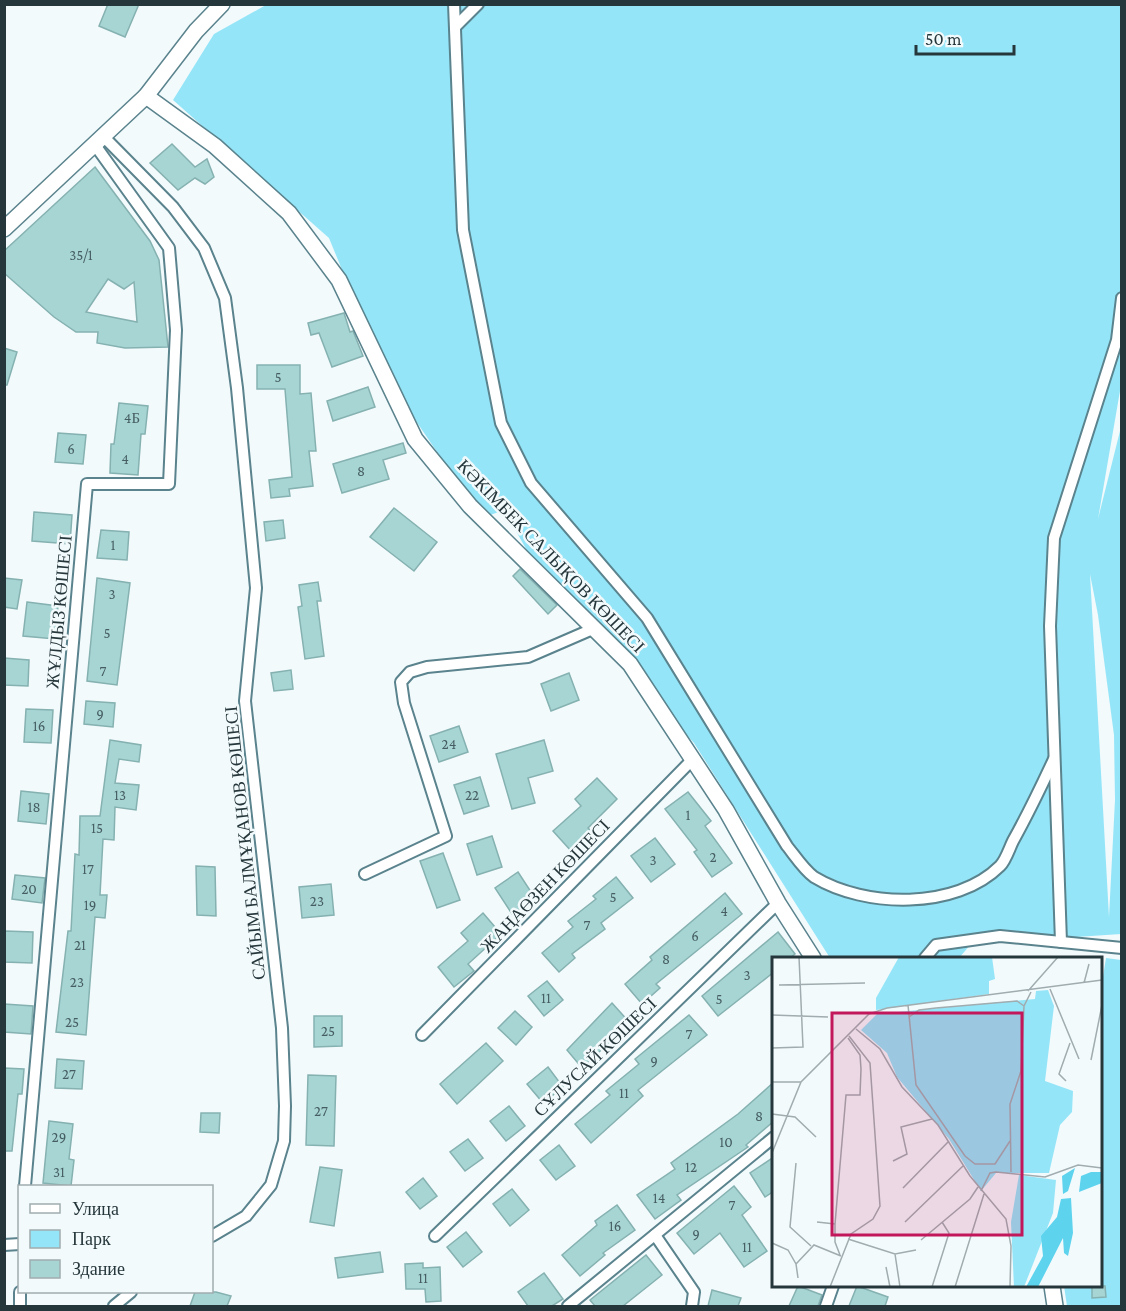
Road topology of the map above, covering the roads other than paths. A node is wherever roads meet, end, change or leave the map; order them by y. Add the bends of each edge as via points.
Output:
1 (222, 4) edge
2 (454, 4) edge
3 (478, 4) edge
4 (456, 26) junction
5 (146, 96) junction
6 (100, 141) junction
7 (4, 229) edge
8 (1122, 298) edge
9 (596, 628) junction
10 (693, 759) junction
11 (1054, 759) junction
12 (365, 874) dead end
13 (778, 903) junction
14 (1061, 942) junction
15 (1122, 948) edge
16 (812, 957) edge
17 (926, 957) edge
18 (422, 1035) dead end
19 (772, 1139) edge
20 (25, 1185) edge
21 (213, 1235) edge
22 (655, 1235) junction
23 (435, 1236) dead end
24 (833, 1287) edge
25 (1052, 1287) edge
26 (130, 1293) edge
27 (114, 1306) edge
28 (568, 1306) edge
29 (692, 1306) edge
30 (826, 1306) edge
31 (1055, 1306) edge

1 - 5 street via 195,31
2 - 4 street
3 - 4 street
4 - 11 street via 463,230 501,423 531,483 647,618 787,846 812,876 844,892 883,899 920,899 964,890 1001,865
5 - 6 street
5 - 9 street, КӘКІМБЕК САЛЫҚОВ КӨШЕСІ via 215,146 289,213 339,280 415,439 470,506
6 - 7 street
6 - 20 street, ЖҰЛДЫЗ КӨШЕСІ via 169,248 176,330 169,484 87,484
6 - 21 street, САЙЫМ БАЛМҰҚАНОВ КӨШЕСІ via 172,207 204,248 225,298 237,388 256,588 245,701 282,1028 285,1106 284,1141 271,1185 246,1216
8 - 11 street via 1117,340 1054,538 1050,626
9 - 10 street, КӘКІМБЕК САЛЫҚОВ КӨШЕСІ via 630,664
9 - 12 street via 528,657 410,672 401,682 404,703 446,836
10 - 13 street, КӘКІМБЕК САЛЫҚОВ КӨШЕСІ
10 - 18 street, ЖАҢАӨЗЕН КӨШЕСІ
11 - 14 street
13 - 16 street, КӘКІМБЕК САЛЫҚОВ КӨШЕСІ
13 - 23 street, СҰЛУСАЙ КӨШЕСІ
14 - 15 street
14 - 17 street via 1000,936 970,938 936,945
19 - 22 street
22 - 28 street
22 - 29 street via 694,1292
24 - 30 street
25 - 31 street
26 - 27 street

